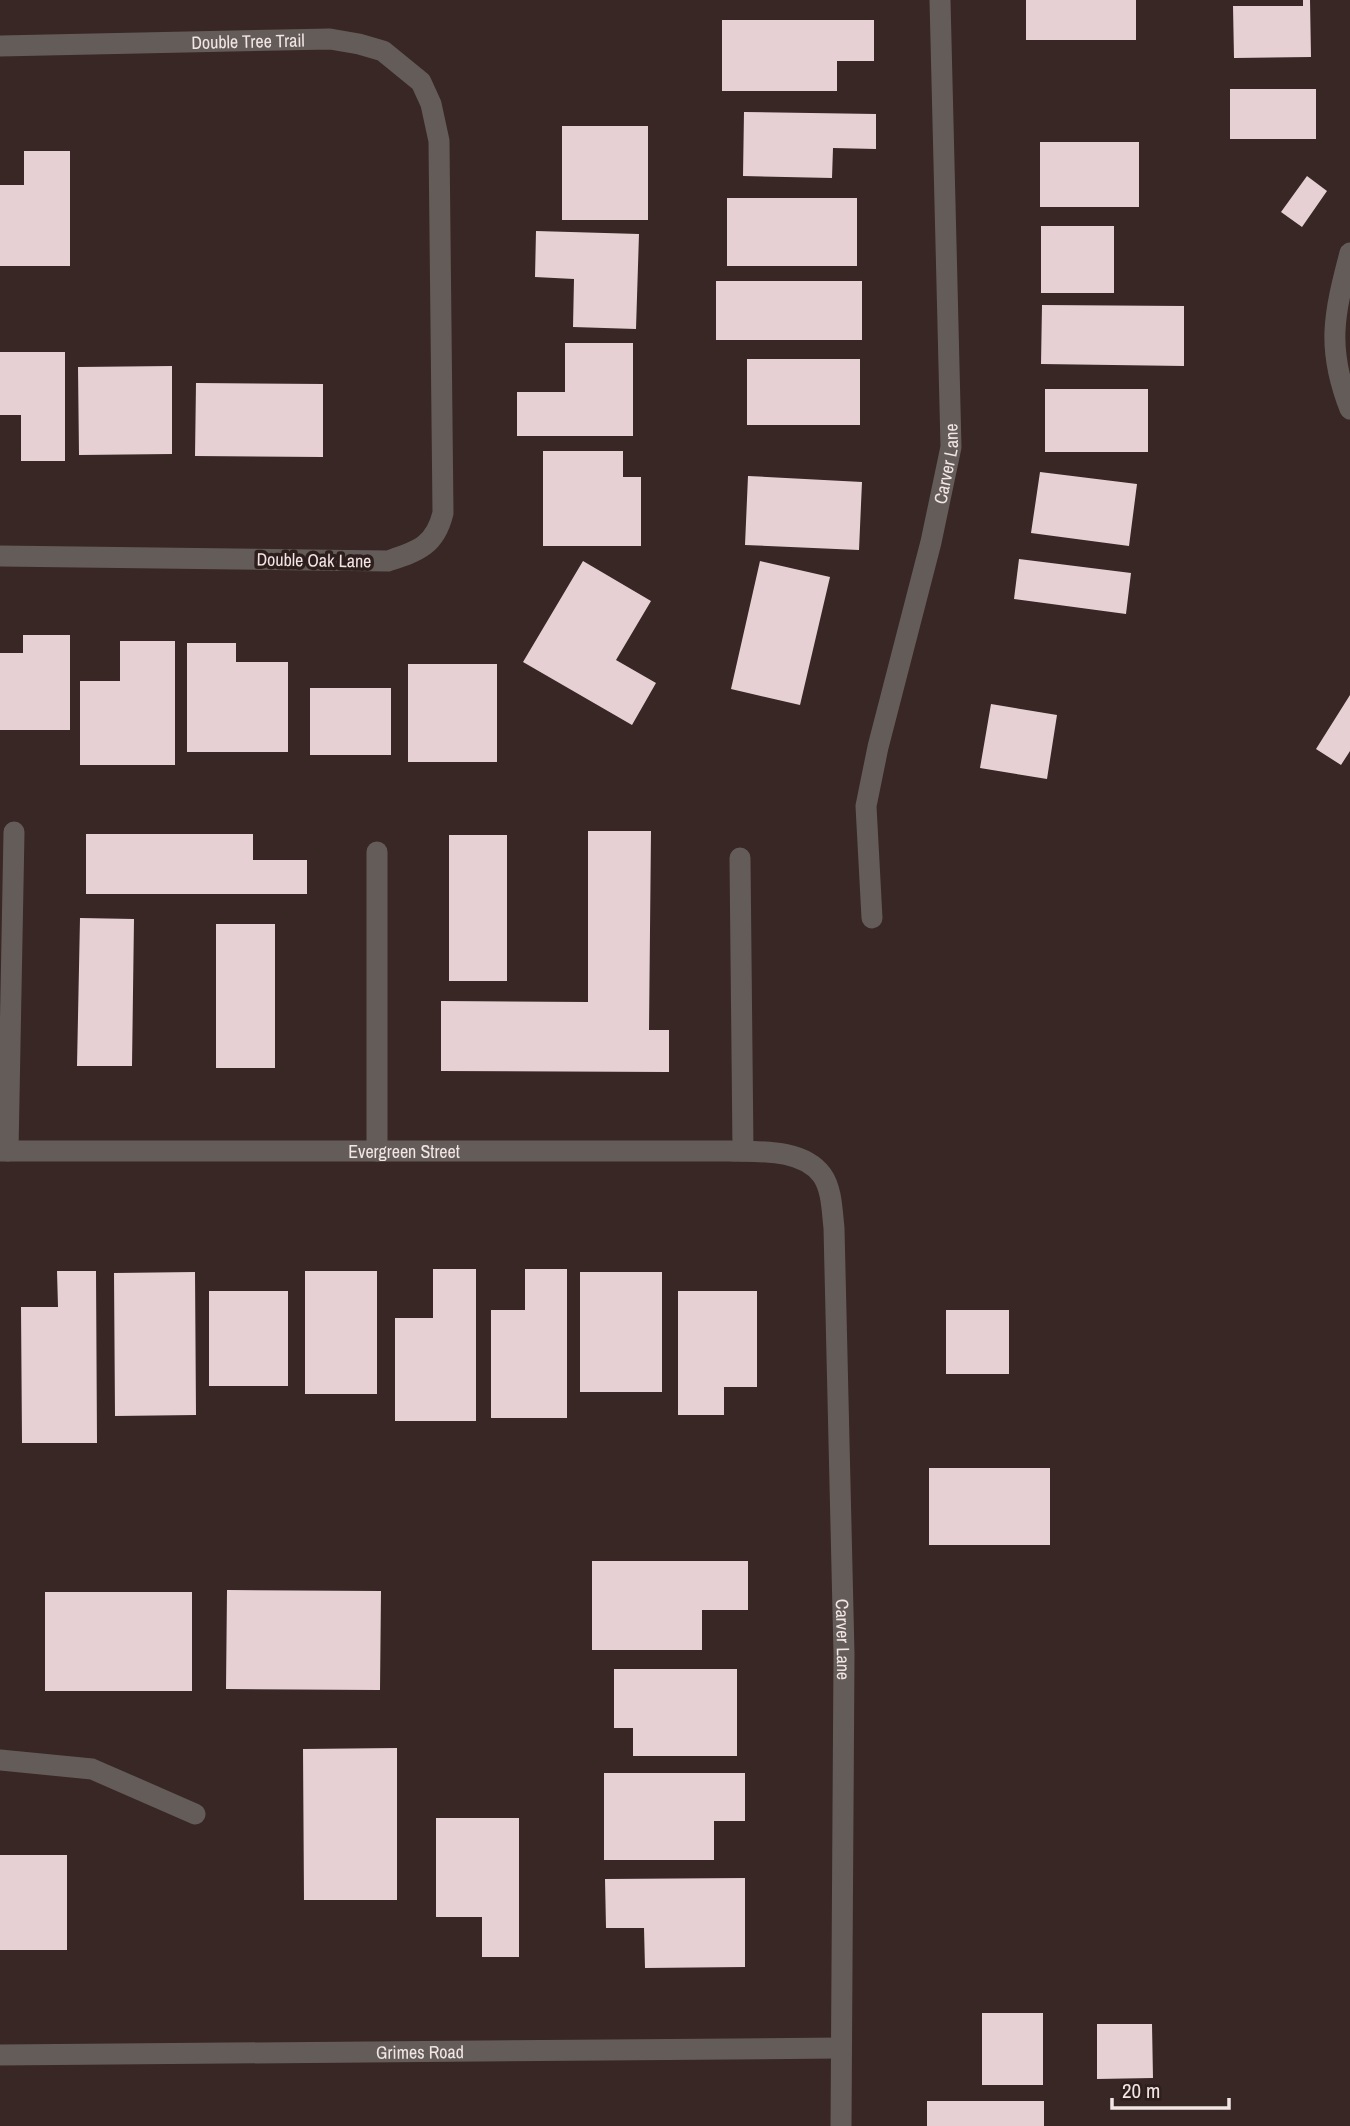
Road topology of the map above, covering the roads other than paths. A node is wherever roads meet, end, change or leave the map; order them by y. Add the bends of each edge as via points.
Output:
1 (940, 0) edge
2 (0, 46) edge
3 (439, 141) joint
4 (1350, 253) edge
5 (1350, 409) edge
6 (0, 556) edge
7 (14, 832) dead end
8 (377, 852) dead end
9 (740, 858) dead end
10 (872, 918) dead end
11 (4, 1151) edge
12 (377, 1151) junction
13 (743, 1151) junction
14 (806, 1161) joint
15 (0, 1760) edge
16 (195, 1814) dead end
17 (841, 2048) junction
18 (0, 2055) edge
19 (841, 2126) edge

1 - 10 street, Carver Lane via 951,447 866,806
2 - 3 street, Double Tree Trail via 330,39 359,44 383,51 421,82
3 - 6 street, Double Oak Lane via 443,513 427,544 388,561
4 - 5 street via 1336,307 1333,345
7 - 11 street
8 - 12 street
9 - 13 street
11 - 12 street, Evergreen Street
12 - 13 street, Evergreen Street
13 - 14 street, Evergreen Street
14 - 17 street, Carver Lane via 822,1175 834,1228 844,1654
15 - 16 street via 92,1769
17 - 18 street, Grimes Road
17 - 19 street, Carver Lane

